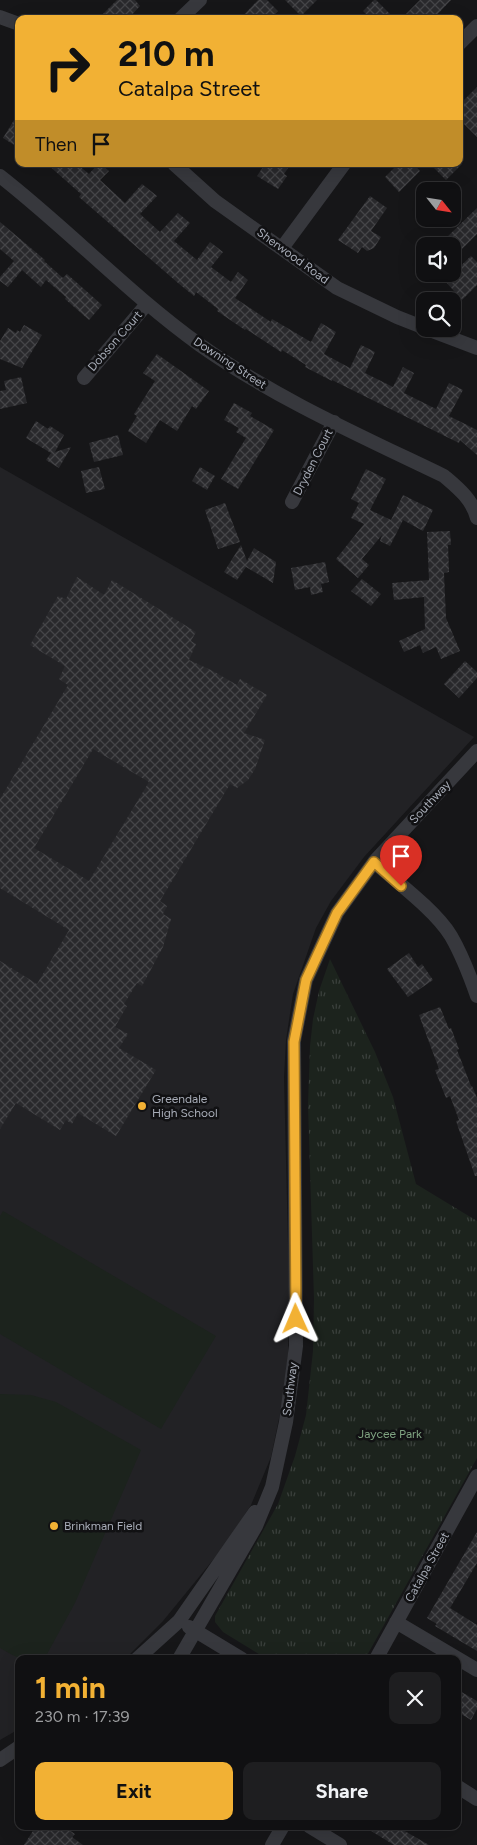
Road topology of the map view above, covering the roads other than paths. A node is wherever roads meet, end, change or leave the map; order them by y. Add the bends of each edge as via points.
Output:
1 (200, 0) edge
2 (184, 15) edge
3 (0, 17) edge
4 (15, 23) edge
5 (477, 26) edge
6 (463, 40) edge
7 (177, 167) edge
8 (342, 167) edge
9 (0, 176) edge
10 (282, 248) junction
11 (147, 304) junction
12 (416, 324) edge
13 (449, 337) edge
14 (477, 348) edge
15 (84, 378) dead end
16 (334, 422) junction
17 (292, 502) dead end
18 (477, 518) edge
19 (477, 751) edge
20 (374, 862) junction
21 (473, 970) edge
22 (477, 996) edge
23 (477, 1476) edge
24 (272, 1487) junction
25 (472, 1497) edge
26 (179, 1621) junction
27 (396, 1622) junction
28 (196, 1631) junction
29 (141, 1655) edge
30 (181, 1655) edge
31 (235, 1655) edge
32 (378, 1655) edge
33 (452, 1655) edge
34 (461, 1661) edge
35 (477, 1670) edge
36 (15, 1750) edge
37 (0, 1760) edge
38 (461, 1789) edge
39 (477, 1799) edge
40 (281, 1830) edge
41 (315, 1830) edge
42 (272, 1845) edge
43 (340, 1845) edge

1 - 2 street
3 - 4 street
5 - 6 street
7 - 10 street, Sherwood Road via 215,201
8 - 10 street
9 - 11 street, Downing Street
10 - 12 street, Sherwood Road via 337,288
11 - 15 street, Dobson Court
11 - 16 street, Downing Street via 200,345 252,379
13 - 14 street, Sherwood Road
16 - 17 street, Dryden Court
16 - 18 street, Downing Street via 444,476 463,492
19 - 20 street, Southway
20 - 21 street via 430,911
20 - 24 street, Southway via 337,913 306,980 294,1042 296,1346 286,1422
21 - 22 street
23 - 25 street, Catalpa Street
24 - 26 street, Southway
24 - 28 street, Southway via 256,1526
25 - 27 street, Catalpa Street
26 - 28 street
26 - 29 street, Southway
27 - 32 street, Catalpa Street
27 - 33 street
28 - 30 street, Southway
28 - 31 street
34 - 35 street
36 - 37 street
38 - 39 street
40 - 42 street
41 - 43 street

